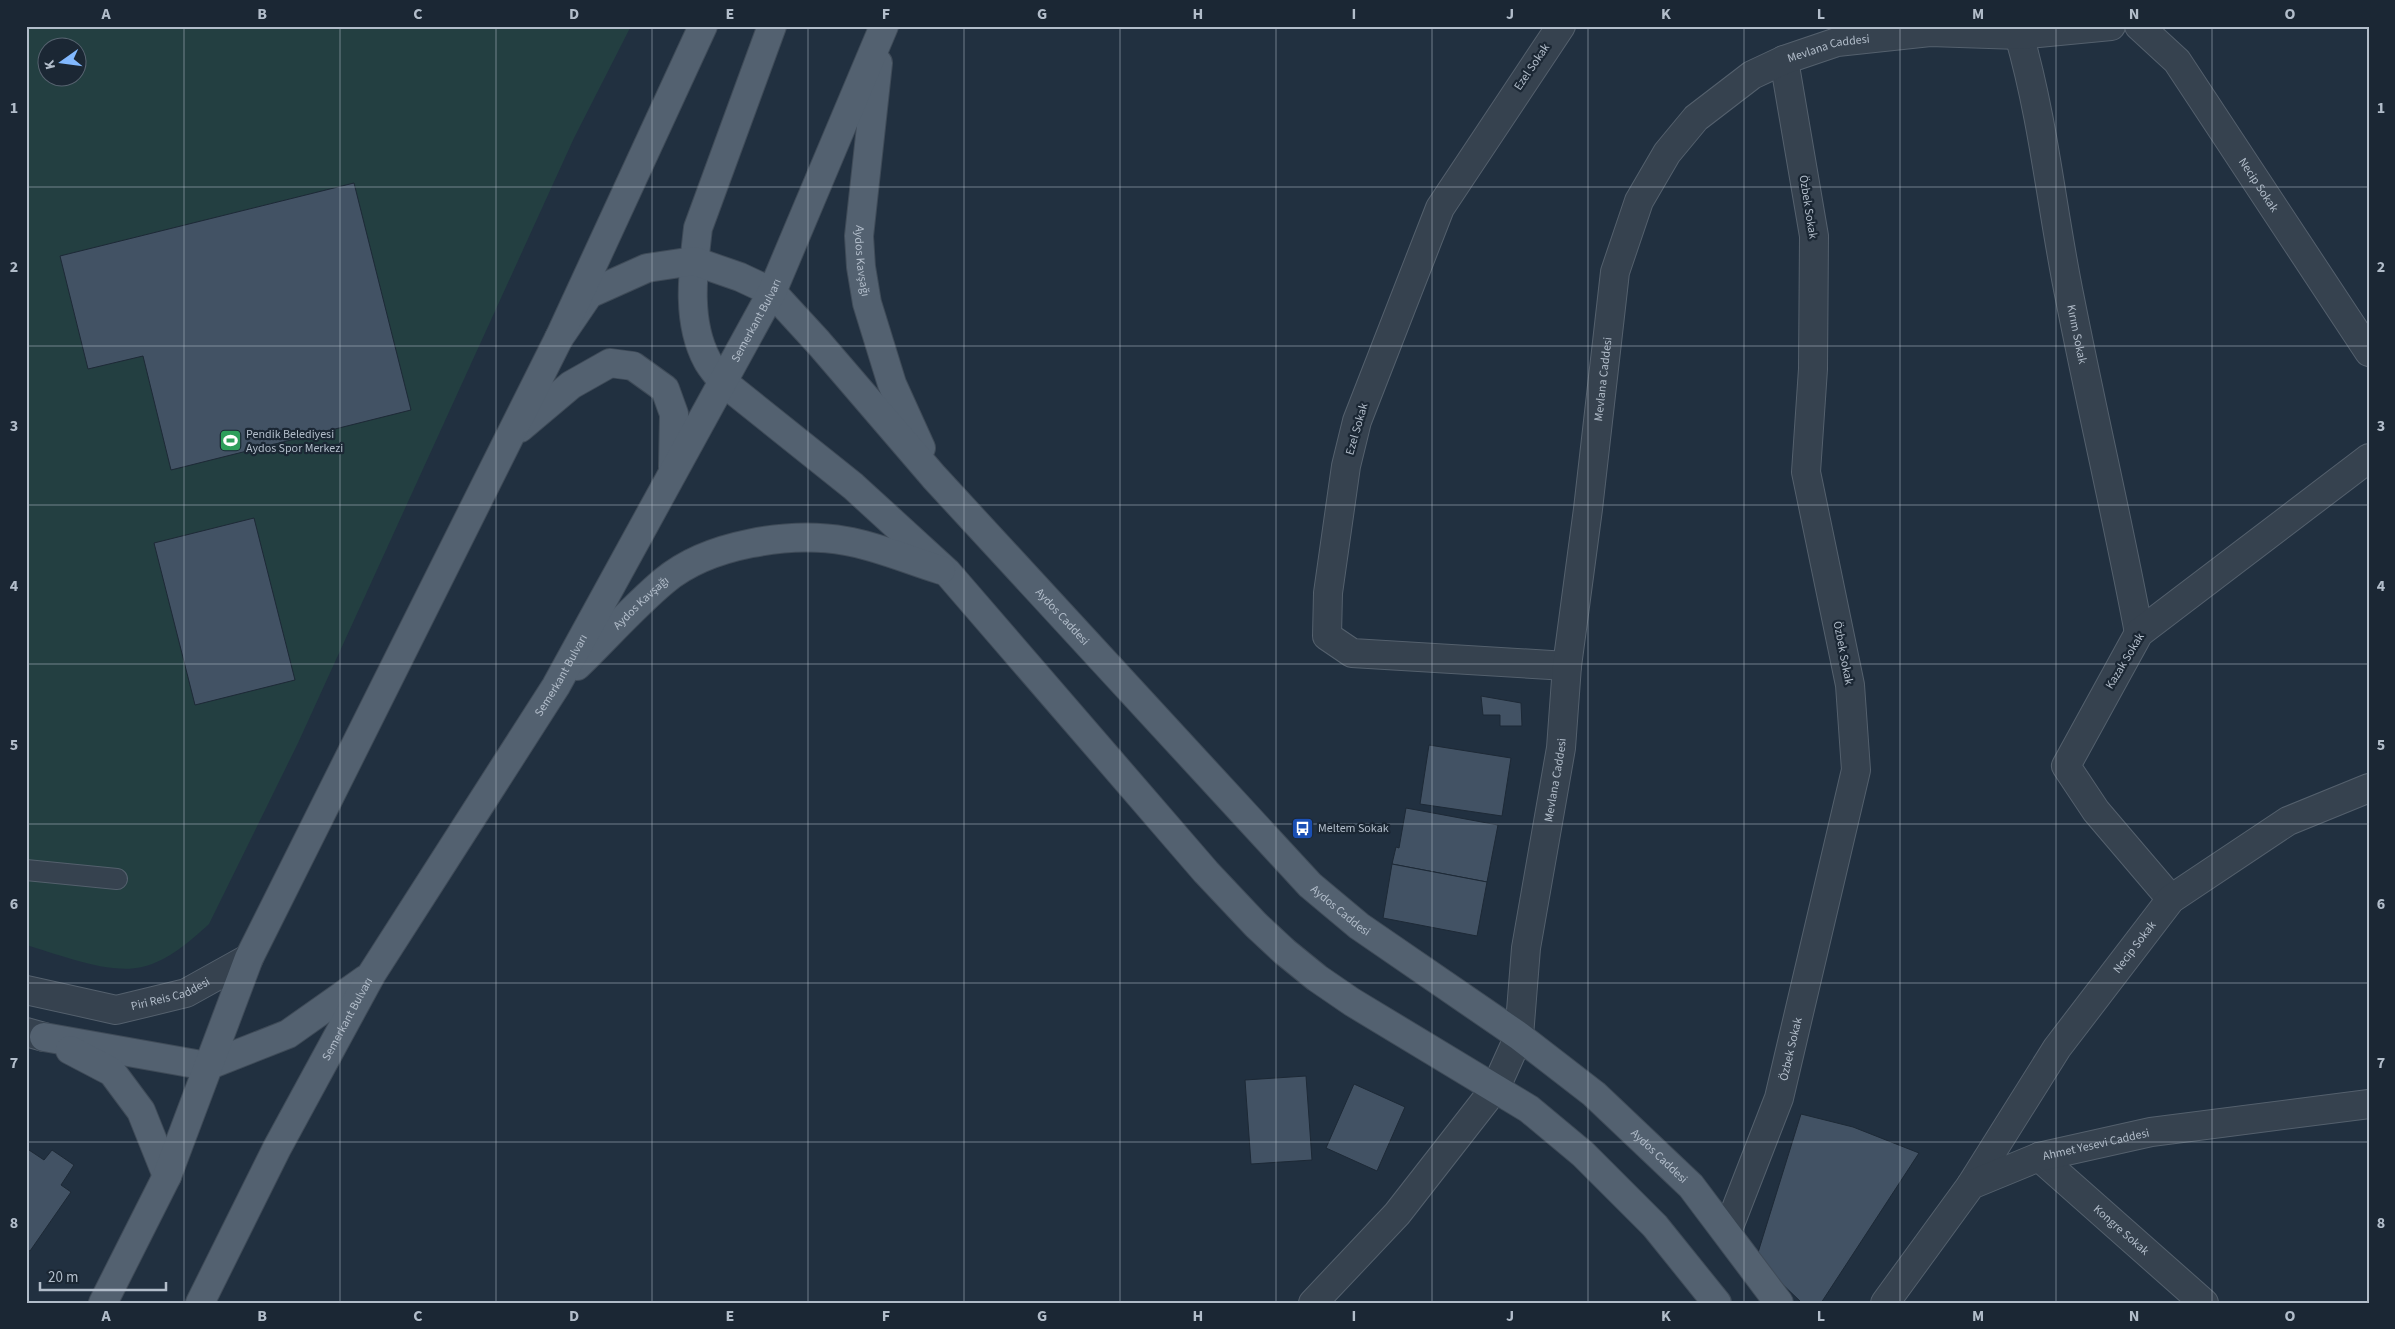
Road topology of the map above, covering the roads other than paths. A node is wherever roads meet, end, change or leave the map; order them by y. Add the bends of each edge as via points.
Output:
1 (703, 26) edge
2 (772, 26) edge
3 (1561, 26) edge
4 (2111, 26) edge
5 (2140, 26) edge
6 (883, 30) edge
7 (2019, 36) junction
8 (1784, 60) junction
9 (694, 261) junction
10 (772, 292) junction
11 (559, 338) junction
12 (2369, 352) edge
13 (723, 382) junction
14 (510, 437) junction
15 (2369, 458) edge
16 (673, 474) junction
17 (934, 477) junction
18 (947, 572) junction
19 (2139, 633) junction
20 (1567, 666) junction
21 (556, 686) junction
22 (2369, 788) edge
23 (26, 870) edge
24 (117, 878) dead end
25 (2171, 899) junction
26 (249, 958) junction
27 (371, 975) junction
28 (26, 990) edge
29 (35, 1034) edge
30 (1519, 1036) junction
31 (208, 1066) junction
32 (1496, 1087) junction
33 (2369, 1104) edge
34 (2039, 1157) junction
35 (167, 1176) junction
36 (1971, 1185) junction
37 (1727, 1232) junction
38 (103, 1303) edge
39 (200, 1303) edge
40 (1313, 1303) edge
41 (1717, 1303) edge
42 (1779, 1303) edge
43 (1885, 1303) edge
44 (2204, 1303) edge

1 - 11 main road
2 - 9 main road via 698,228
3 - 20 street, Ezel Sokak via 1440,208 1357,421 1346,466 1328,593 1327,636 1352,653
4 - 7 street, Mevlana Caddesi
5 - 12 street, Necip Sokak via 2177,61
6 - 10 main road, Semerkant Bulvarı
6 - 17 main road, Aydos Kavşağı via 859,236 861,267 867,303 892,384
7 - 8 street, Mevlana Caddesi via 1930,32 1837,42
7 - 19 street, Kırım Sokak via 2030,73 2070,299
8 - 20 street, Mevlana Caddesi via 1752,75 1696,118 1667,153 1639,201 1615,272
8 - 37 street, Özbek Sokak via 1814,236 1813,369 1806,472 1850,685 1856,770 1779,1098
9 - 10 main road
9 - 11 main road via 646,268 589,294
9 - 13 main road via 693,309 699,337 707,360
10 - 13 main road, Semerkant Bulvarı
10 - 17 main road, Aydos Caddesi
11 - 14 main road
13 - 16 main road, Semerkant Bulvarı
13 - 18 main road via 853,486
14 - 16 main road via 571,385 610,363 633,366 665,389 674,414
14 - 26 main road
15 - 19 street, Kazak Sokak
16 - 21 main road, Semerkant Bulvarı
17 - 30 main road, Aydos Caddesi via 1310,885 1359,926
18 - 21 main road, Aydos Kavşağı via 846,541 792,539 740,546 707,555 665,580
18 - 32 main road via 1206,872 1256,925 1317,978
19 - 25 street, Kazak Sokak via 2066,766 2096,810
20 - 30 street, Mevlana Caddesi via 1562,748 1526,948
21 - 27 main road, Semerkant Bulvarı
22 - 25 street, Necip Sokak via 2288,821
23 - 24 lane
25 - 36 street, Necip Sokak via 2057,1048
26 - 28 street, Piri Reis Caddesi via 186,993 116,1010
26 - 31 main road
27 - 31 main road via 288,1034
27 - 39 main road, Semerkant Bulvarı
29 - 31 main road
29 - 35 main road via 112,1072 142,1111
30 - 32 street, Mevlana Caddesi
30 - 37 main road, Aydos Caddesi via 1594,1094 1691,1186
31 - 35 main road
32 - 40 street, Mevlana Caddesi via 1397,1214
32 - 41 main road via 1584,1154 1655,1226
33 - 34 street, Ahmet Yesevi Caddesi via 2151,1132
34 - 36 street, Ahmet Yesevi Caddesi
34 - 44 street, Kongre Sokak
35 - 38 main road
36 - 43 street
37 - 42 main road, Aydos Caddesi

